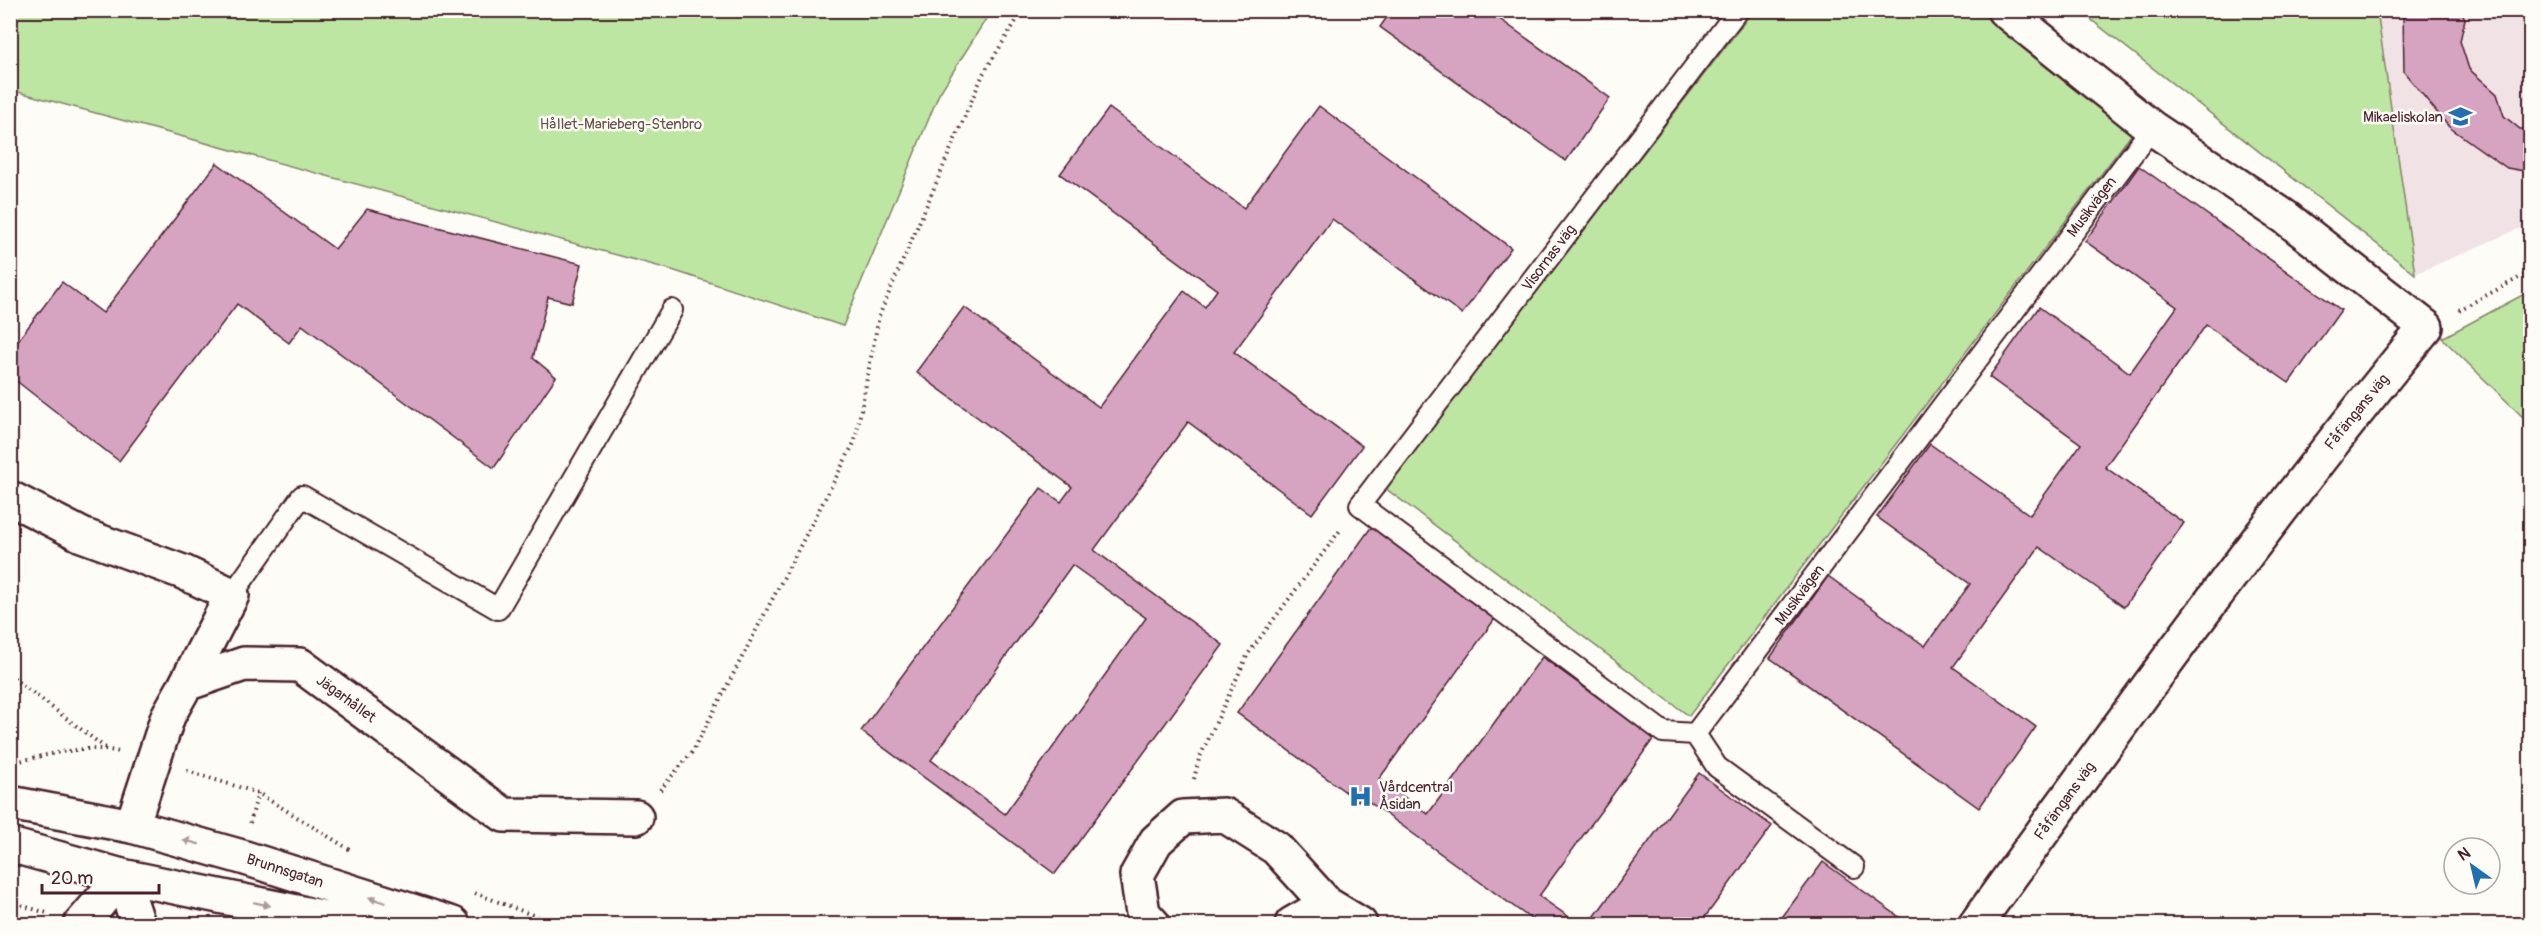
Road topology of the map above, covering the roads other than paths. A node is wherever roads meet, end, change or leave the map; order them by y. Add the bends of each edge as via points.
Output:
1 (1738, 10) edge
2 (2004, 10) edge
3 (2152, 128) junction
4 (672, 310) dead end
5 (10, 498) edge
6 (232, 595) junction
7 (186, 684) junction
8 (1695, 734) junction
9 (10, 803) edge
10 (636, 817) road end
11 (132, 826) junction
12 (10, 845) edge
13 (1854, 867) dead end
14 (122, 876) junction
15 (1327, 904) junction
16 (81, 924) edge
17 (138, 924) edge
18 (355, 924) edge
19 (453, 924) edge
20 (1153, 924) edge
21 (1292, 924) edge
22 (1360, 924) edge
23 (1976, 924) edge

1 - 8 lane, Visornas väg via 1360,505 1663,732
2 - 3 street
3 - 8 lane, Musikvägen
3 - 23 street, Fåfängans väg via 2285,217 2426,327 2279,510
4 - 6 lane via 498,609 302,496
5 - 6 street via 82,535 183,572
6 - 7 street
7 - 10 street, Jägarhållet via 244,664 300,665 504,815
7 - 11 street via 168,716
8 - 13 lane via 1717,766
9 - 11 street, Brunnsgatan
11 - 14 street
19 -> 11 street, Brunnsgatan
12 - 14 street
14 - 16 street
14 - 17 street
14 -> 18 street
15 - 20 street via 1276,848 1224,815 1183,817 1156,841 1137,875 1143,913
15 - 21 street
15 - 22 street

